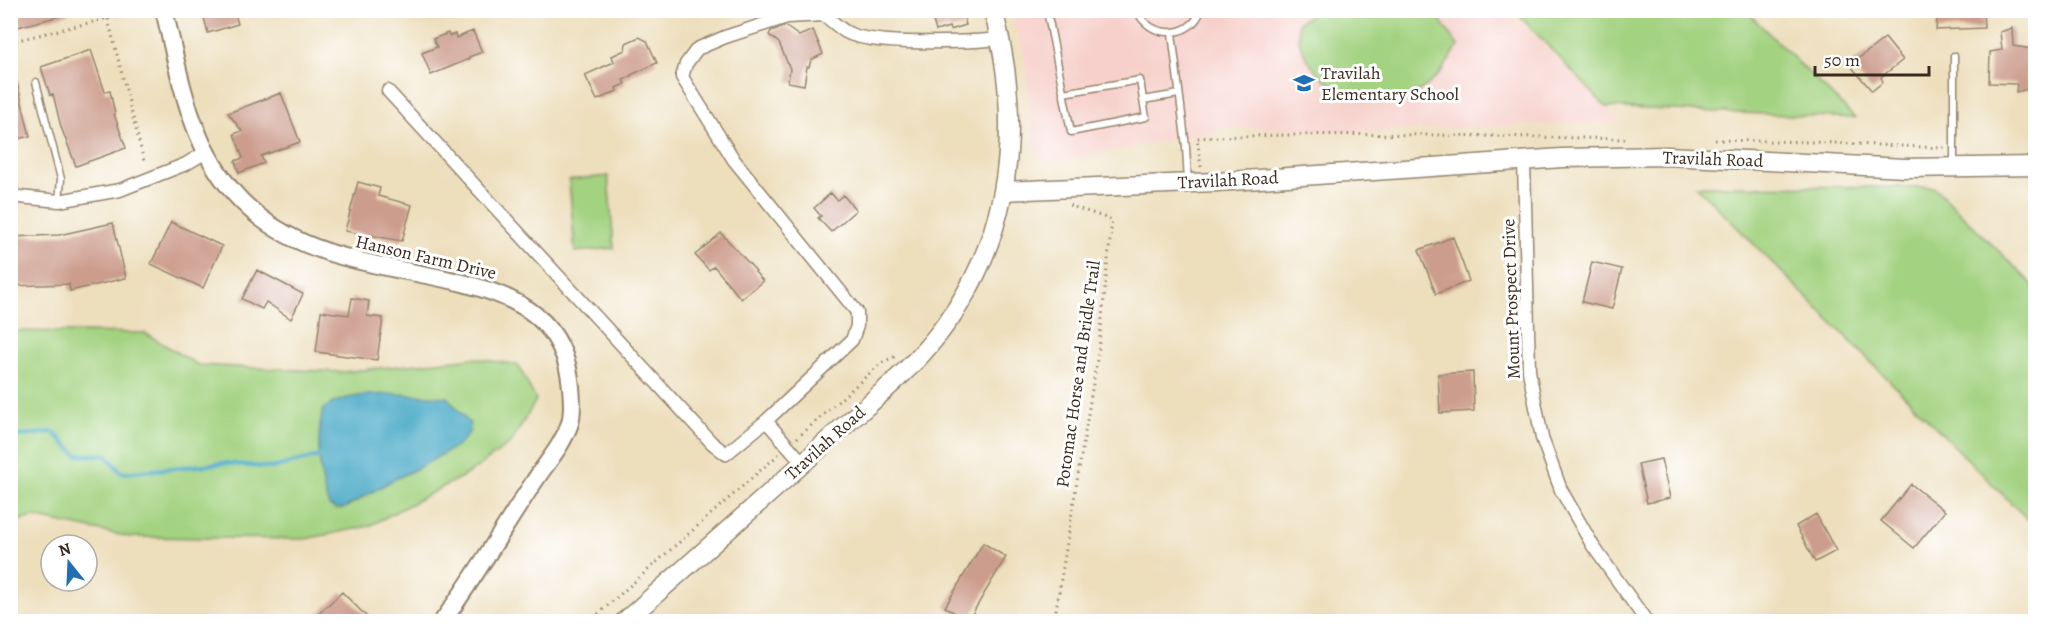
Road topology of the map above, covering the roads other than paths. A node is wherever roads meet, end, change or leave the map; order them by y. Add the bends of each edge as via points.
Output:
1 (164, 10) edge
2 (993, 10) edge
3 (1059, 10) edge
4 (1137, 10) edge
5 (1201, 10) edge
6 (1047, 11) edge
7 (1172, 33) junction
8 (1000, 39) junction
9 (1954, 56) dead end
10 (36, 82) dead end
11 (388, 91) dead end
12 (1064, 93) junction
13 (1179, 94) junction
14 (1143, 100) junction
15 (206, 153) junction
16 (1524, 160) junction
17 (2036, 166) edge
18 (1954, 168) junction
19 (1188, 183) junction
20 (1004, 191) junction
21 (10, 196) edge
22 (58, 201) junction
23 (766, 421) junction
24 (803, 463) junction
25 (442, 621) edge
26 (624, 621) edge
27 (1647, 621) edge

1 - 15 street, Hanson Farm Drive via 187,107
2 - 8 main road
3 - 6 lane
4 - 7 lane via 1156,31
5 - 7 lane via 1192,24
6 - 12 lane
7 - 13 lane
8 - 20 main road via 1009,144
8 - 23 street via 916,42 862,38 846,32 824,15 787,17 697,50 686,64 682,77 734,160 857,312 852,340
9 - 18 lane
10 - 22 lane via 61,179
11 - 23 street via 712,443 726,454
12 - 14 lane via 1140,80
12 - 14 lane via 1071,132 1146,117
13 - 14 lane
13 - 19 lane
15 - 22 street via 120,190
15 - 25 street, Hanson Farm Drive via 249,209 284,235 360,262 463,283 511,298 538,316 555,335 569,369 571,422 559,447
16 - 18 main road, Travilah Road via 1667,156
16 - 19 main road, Travilah Road
16 - 27 street, Mount Prospect Drive via 1529,371 1542,438 1562,490 1593,546
17 - 18 main road, Travilah Road
19 - 20 main road, Travilah Road
20 - 24 main road, Travilah Road via 993,233 956,309 918,357
21 - 22 street
23 - 24 street
24 - 26 main road, Travilah Road

